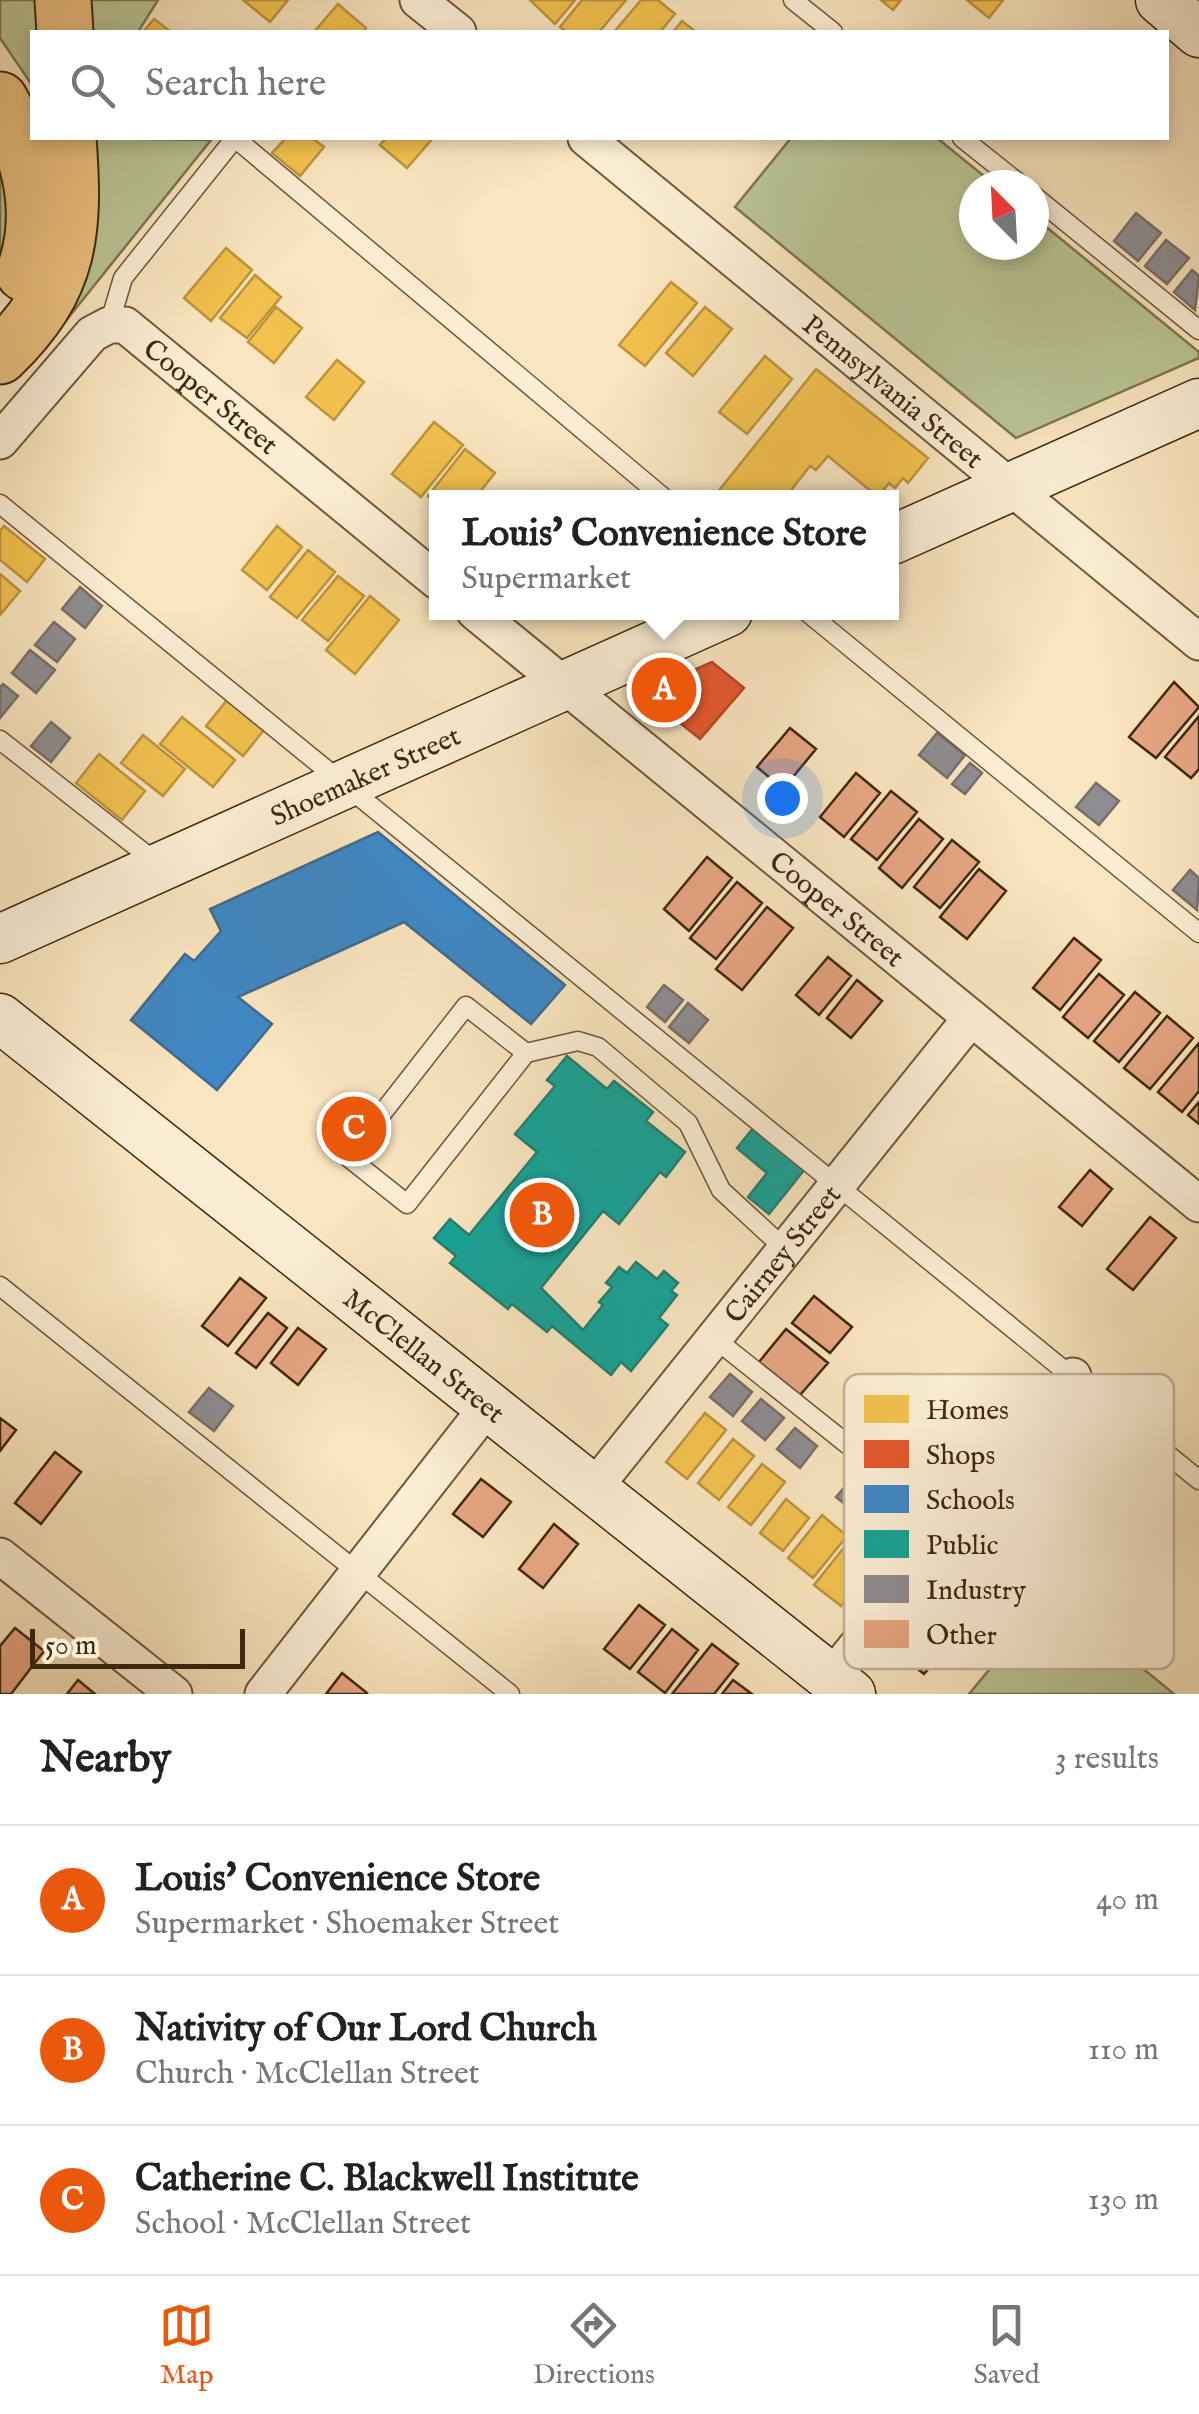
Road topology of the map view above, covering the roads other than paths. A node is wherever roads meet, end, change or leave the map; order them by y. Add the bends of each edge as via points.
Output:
1 (63, 0) edge
2 (418, 0) edge
3 (793, 0) edge
4 (1160, 0) edge
5 (65, 30) edge
6 (456, 30) edge
7 (830, 30) edge
8 (1199, 32) edge
9 (0, 100) edge
10 (68, 140) edge
11 (233, 140) edge
12 (237, 140) edge
13 (588, 140) edge
14 (964, 140) edge
15 (1001, 170) edge
16 (1049, 208) edge
17 (0, 320) edge
18 (117, 325) junction
19 (1199, 330) edge
20 (0, 356) edge
21 (1199, 403) edge
22 (0, 440) edge
23 (1011, 486) junction
24 (654, 490) edge
25 (0, 504) edge
26 (899, 537) edge
27 (429, 574) edge
28 (485, 620) edge
29 (710, 620) edge
30 (816, 620) edge
31 (1199, 642) edge
32 (564, 686) junction
33 (0, 740) edge
34 (344, 784) junction
35 (162, 866) junction
36 (1199, 933) edge
37 (0, 939) edge
38 (0, 1018) edge
39 (971, 1018) junction
40 (526, 1053) junction
41 (836, 1186) junction
42 (1199, 1204) edge
43 (786, 1249) junction
44 (0, 1286) edge
45 (714, 1338) junction
46 (1071, 1374) edge
47 (488, 1406) junction
48 (844, 1441) edge
49 (1174, 1459) edge
50 (1199, 1480) edge
51 (594, 1489) junction
52 (0, 1556) edge
53 (355, 1573) junction
54 (841, 1686) edge
55 (174, 1694) edge
56 (263, 1694) edge
57 (510, 1694) edge

1 - 5 highway
2 - 6 street
3 - 7 lane
4 - 8 street
9 - 17 highway via 21,138 35,203 34,248
10 - 20 highway via 74,207 63,262 35,317
11 - 18 lane via 123,278
12 - 24 lane
13 - 23 street, Pennsylvania Street
14 - 15 lane
16 - 19 lane
18 - 22 street via 72,353
18 - 27 street, Cooper Street
21 - 23 street
23 - 26 street
23 - 31 street, Pennsylvania Street
25 - 34 lane
28 - 32 street, Cooper Street
29 - 32 street, Shoemaker Street
30 - 36 lane
32 - 34 street, Shoemaker Street
32 - 39 street, Cooper Street
33 - 35 lane
34 - 35 street, Shoemaker Street
34 - 41 lane
35 - 37 street, Shoemaker Street
38 - 47 street, McClellan Street
39 - 41 street, Cairney Street
39 - 42 street, Cooper Street
40 - 40 lane via 407,1204 348,1157 466,1006
40 - 43 lane via 578,1041 598,1046 688,1123 721,1190
41 - 43 street, Cairney Street
41 - 46 lane
43 - 45 street, Cairney Street
44 - 53 lane
45 - 48 lane
45 - 51 street, Cairney Street
47 - 51 street, McClellan Street
47 - 53 street
49 - 50 lane
51 - 54 street, McClellan Street
52 - 55 street
53 - 56 street
53 - 57 lane

